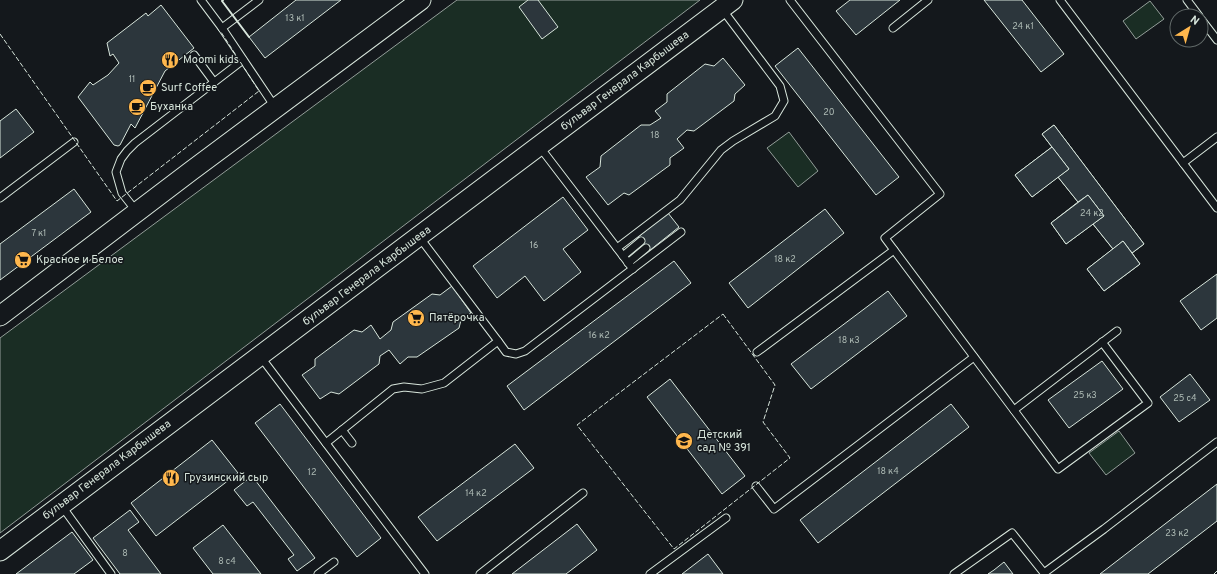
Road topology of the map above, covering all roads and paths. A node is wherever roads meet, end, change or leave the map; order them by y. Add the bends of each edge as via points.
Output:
1 (201, 0) edge
2 (259, 0) edge
3 (421, 0) edge
4 (790, 0) edge
5 (928, 0) edge
6 (1060, 0) edge
7 (727, 4) edge
8 (222, 28) junction
9 (893, 28) dead end
10 (1209, 30) edge
11 (1217, 40) edge
12 (194, 55) dead end
13 (243, 60) junction
14 (214, 82) junction
15 (276, 108) junction
16 (1217, 137) edge
17 (74, 142) dead end
18 (539, 146) junction
19 (1183, 163) junction
20 (0, 198) edge
21 (1217, 208) edge
22 (137, 212) junction
23 (681, 232) dead end
24 (419, 237) junction
25 (641, 241) dead end
26 (616, 248) junction
27 (646, 248) dead end
28 (894, 250) junction
29 (623, 256) junction
30 (628, 263) junction
31 (633, 270) junction
32 (0, 316) edge
33 (1117, 331) dead end
34 (498, 341) junction
35 (1102, 342) junction
36 (757, 352) dead end
37 (260, 356) junction
38 (974, 357) junction
39 (1014, 410) junction
40 (342, 430) junction
41 (1217, 442) edge
42 (326, 443) junction
43 (352, 443) dead end
44 (756, 486) dead end
45 (583, 493) dead end
46 (61, 505) junction
47 (726, 518) dead end
48 (0, 551) edge
49 (334, 562) dead end
50 (111, 574) edge
51 (318, 574) edge
52 (425, 574) edge
53 (480, 574) edge
54 (650, 574) edge
55 (954, 574) edge

1 - 8 lane
2 - 8 lane
3 - 15 street
4 - 28 lane via 940,194 885,238
5 - 9 lane
6 - 19 lane
7 - 18 street, бульвар Генерала Карбышева
7 - 26 lane via 780,86 784,101 775,116 721,150 680,200
8 - 13 lane
10 - 11 lane
12 - 14 lane
13 - 14 lane
13 - 15 lane
14 - 22 lane via 135,143 121,159 116,172 122,193
15 - 22 street
16 - 19 lane
17 - 20 lane
18 - 24 street, бульвар Генерала Карбышева
18 - 26 lane
19 - 21 lane
22 - 32 street
23 - 31 lane
24 - 34 lane
24 - 37 street, бульвар Генерала Карбышева
25 - 29 lane
26 - 29 lane
27 - 30 lane
28 - 36 lane
28 - 38 lane
29 - 30 lane
30 - 31 lane
31 - 34 lane via 525,351 516,354 506,352
33 - 35 lane
34 - 40 lane via 444,383 422,389 404,387 392,390
35 - 39 lane
35 - 39 lane via 1148,403 1058,469
37 - 42 lane
37 - 46 street, бульвар Генерала Карбышева
38 - 39 lane
38 - 44 lane via 774,509
40 - 42 lane
40 - 43 lane
41 - 55 lane via 1044,573 1012,532
42 - 52 lane
45 - 53 lane
46 - 48 street, бульвар Генерала Карбышева
46 - 50 lane
47 - 54 lane
49 - 51 lane

